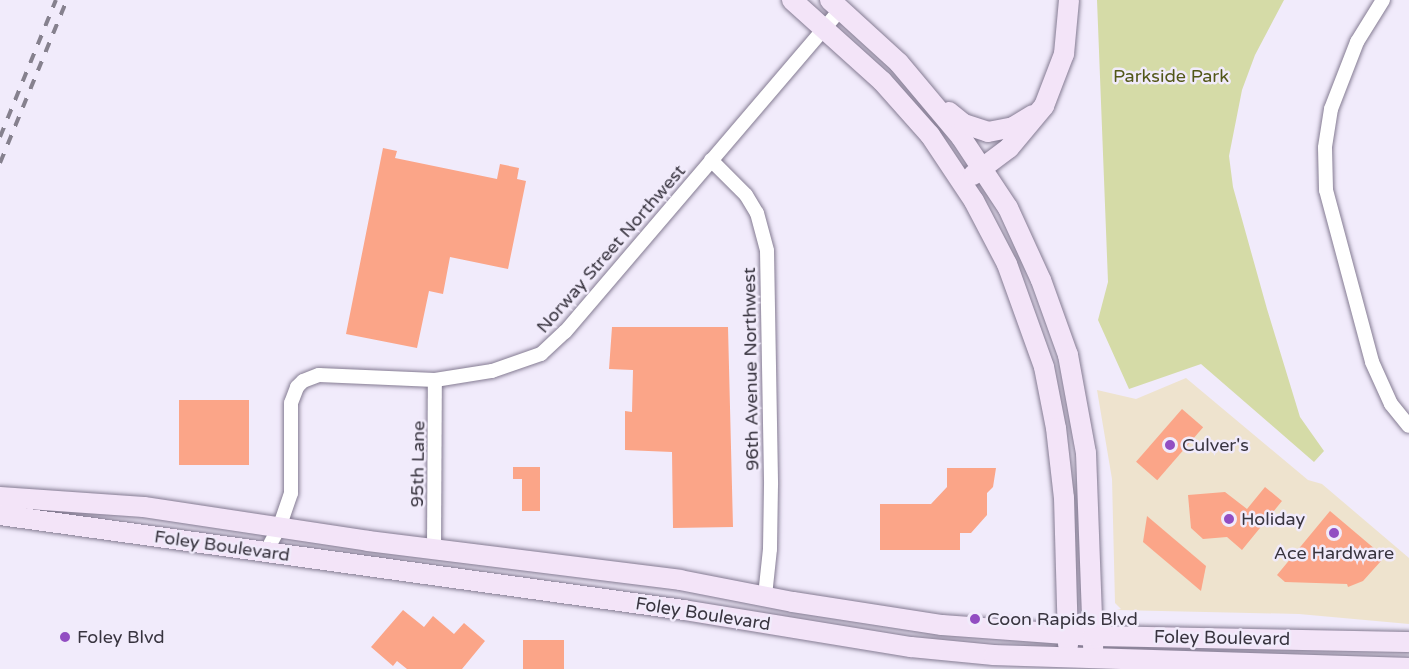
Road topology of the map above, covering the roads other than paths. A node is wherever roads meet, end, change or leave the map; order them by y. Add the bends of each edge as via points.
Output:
1 (792, 0) edge
2 (1069, 0) edge
3 (1383, 0) edge
4 (836, 4) edge
5 (824, 27) junction
6 (913, 79) junction
7 (1044, 106) junction
8 (711, 160) junction
9 (983, 168) junction
10 (963, 182) junction
11 (435, 380) junction
12 (1406, 424) edge
13 (0, 497) edge
14 (0, 515) edge
15 (279, 528) junction
16 (434, 548) junction
17 (266, 552) junction
18 (765, 596) junction
19 (1069, 634) junction
20 (1092, 636) junction
21 (1409, 642) edge
22 (1068, 663) edge
23 (1093, 664) edge
24 (1409, 668) edge

1 - 5 main road
2 - 7 main road via 1064,54
3 - 12 street via 1357,42 1331,109 1325,148 1326,190 1372,362 1391,404
4 - 5 street, Norway Street Northwest
4 - 6 main road
5 - 8 street, Norway Street Northwest
5 - 10 main road via 908,110
6 - 7 main road via 939,104 976,130 1013,127
6 - 9 main road
7 - 9 main road via 1010,148
8 - 11 street, Norway Street Northwest via 553,345 513,365
8 - 18 street, 96th Avenue Northwest via 746,195 757,213 767,251 771,485
9 - 10 main road
9 - 20 main road via 1027,248 1068,355 1086,453
10 - 19 main road via 1007,264 1044,367 1062,476
11 - 15 street, Norway Street Northwest via 319,375 303,381 291,403 291,493
11 - 16 street, 95th Lane
13 - 15 main road, Foley Boulevard via 144,507
14 - 17 main road, Foley Boulevard
15 - 16 main road, Foley Boulevard
15 - 17 street, Norway Street Northwest
16 - 18 main road, Foley Boulevard via 680,580
17 - 22 main road, Foley Boulevard via 684,610 827,634
18 - 19 main road, Foley Boulevard via 942,625
19 - 20 main road, Foley Boulevard
19 - 22 main road
20 - 21 main road, Foley Boulevard
20 - 23 main road
22 - 23 main road, Foley Boulevard
23 - 24 main road, Foley Boulevard

